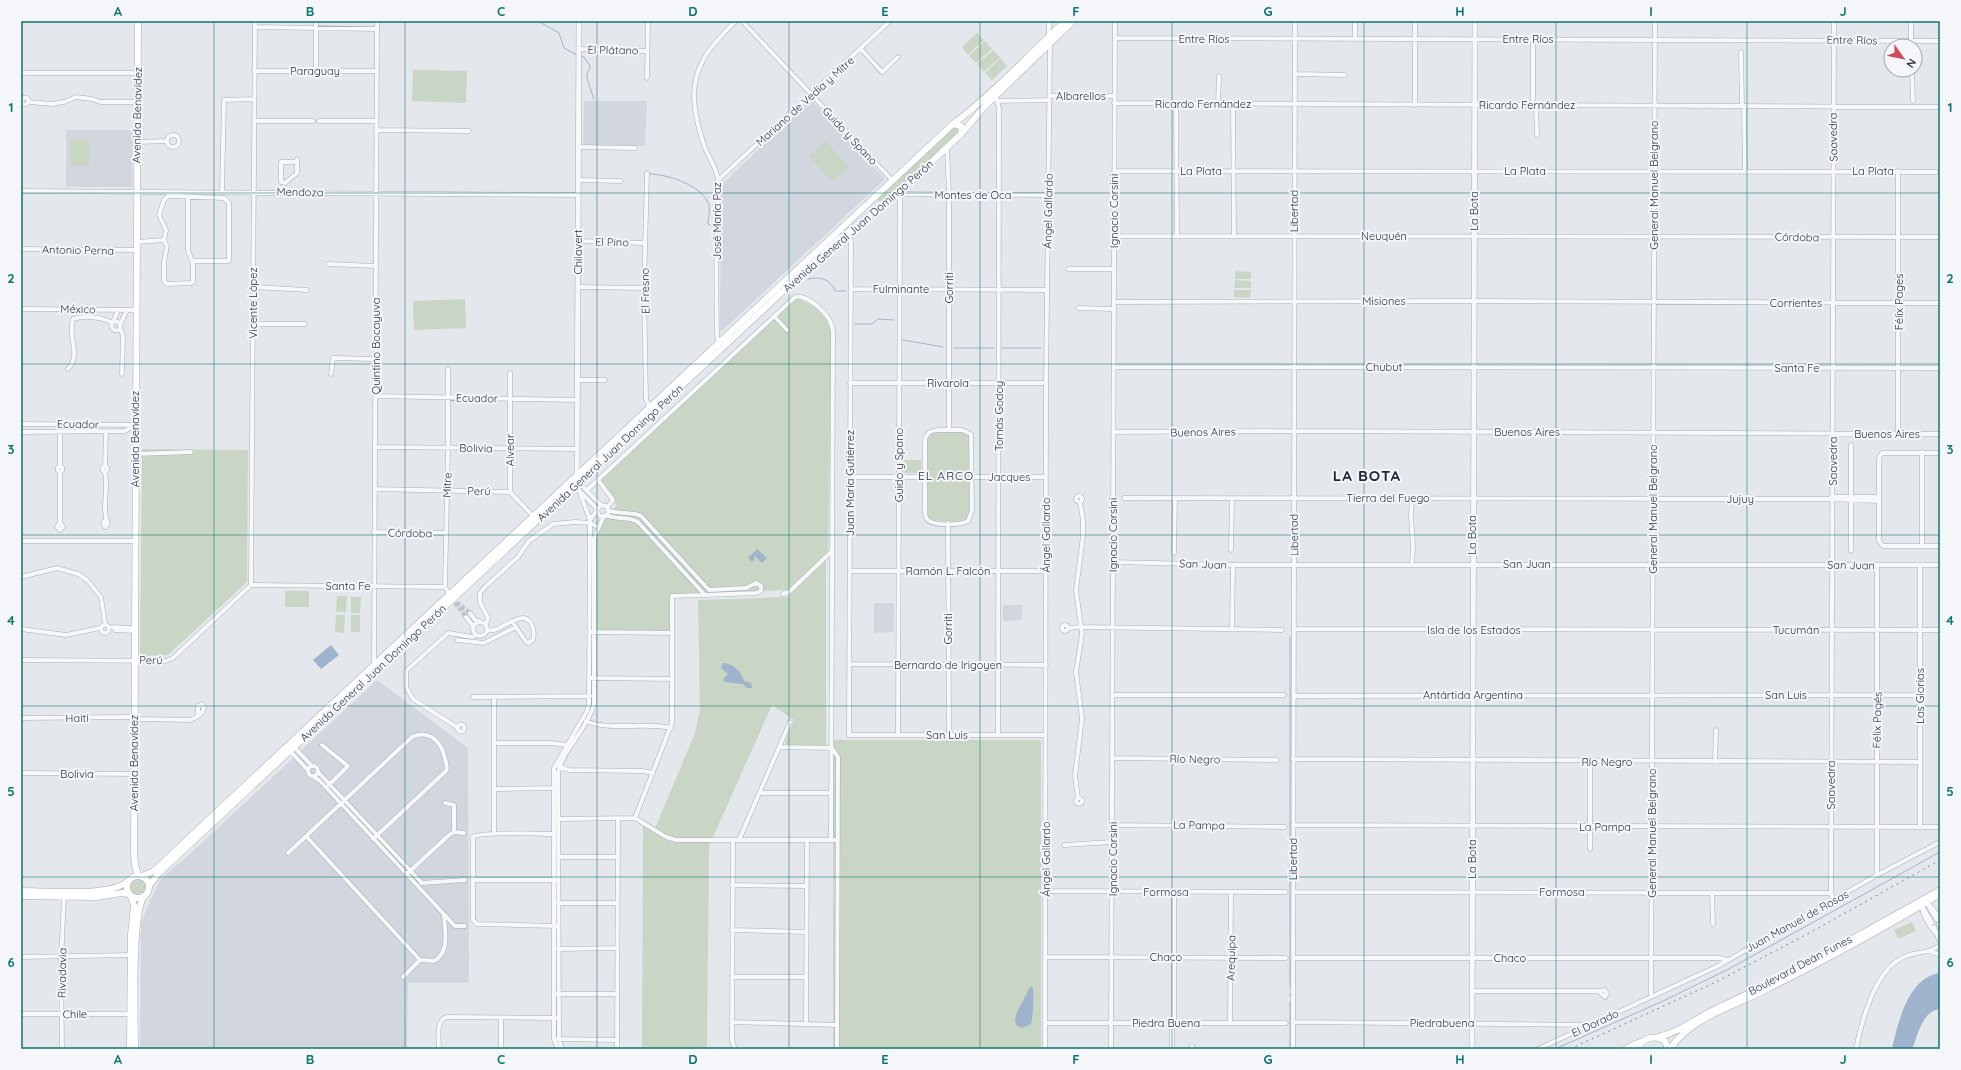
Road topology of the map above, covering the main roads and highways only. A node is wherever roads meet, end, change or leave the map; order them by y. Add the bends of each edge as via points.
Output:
1 (138, 21) edge
2 (1065, 21) edge
3 (1073, 21) edge
4 (953, 124) junction
5 (962, 134) junction
6 (875, 196) junction
7 (884, 206) junction
8 (578, 482) junction
9 (451, 597) junction
10 (375, 667) junction
11 (134, 857) junction
12 (140, 876) junction
13 (128, 881) junction
14 (149, 886) junction
15 (1940, 890) edge
16 (21, 891) edge
17 (1940, 894) edge
18 (130, 895) junction
19 (21, 896) edge
20 (144, 896) junction
21 (1923, 902) junction
22 (1658, 1037) junction
23 (1642, 1042) junction
24 (130, 1049) edge
25 (135, 1049) edge
26 (1625, 1049) edge
27 (1637, 1049) edge
28 (1668, 1049) edge

1 - 11 main road, Avenida Benavídez
2 - 4 main road, Avenida General Juan Domingo Perón via 992,92
3 - 5 main road, Avenida General Juan Domingo Perón
4 - 5 main road via 961,126
4 - 6 main road, Avenida General Juan Domingo Perón
5 - 7 main road, Avenida General Juan Domingo Perón
6 - 7 main road via 876,203
6 - 8 main road, Avenida General Juan Domingo Perón via 650,408
7 - 8 main road, Avenida General Juan Domingo Perón via 849,231
8 - 9 main road, Avenida General Juan Domingo Perón
8 - 9 main road, Avenida General Juan Domingo Perón via 534,517
9 - 10 main road, Avenida General Juan Domingo Perón
10 - 12 main road, Avenida General Juan Domingo Perón via 154,870
10 - 14 main road, Avenida General Juan Domingo Perón via 292,749 157,875
11 - 12 main road, Avenida Benavídez
11 - 13 main road, Avenida Benavídez
12 - 13 main road
12 - 14 main road via 147,880
13 - 16 main road via 116,889 101,891
13 - 18 main road
14 - 20 main road
15 - 21 main road, Boulevard Deán Funes
17 - 21 main road, Boulevard Deán Funes
18 - 19 main road via 122,893 96,897
18 - 20 main road via 137,898
18 - 24 main road via 134,905
20 - 25 main road via 140,904 136,933
21 - 22 main road, Boulevard Deán Funes via 1768,984 1696,1018 1671,1034
21 - 28 main road, Boulevard Deán Funes via 1769,989 1692,1026
22 - 23 main road, Boulevard Deán Funes
22 - 28 main road via 1665,1041
23 - 26 main road
23 - 27 main road

